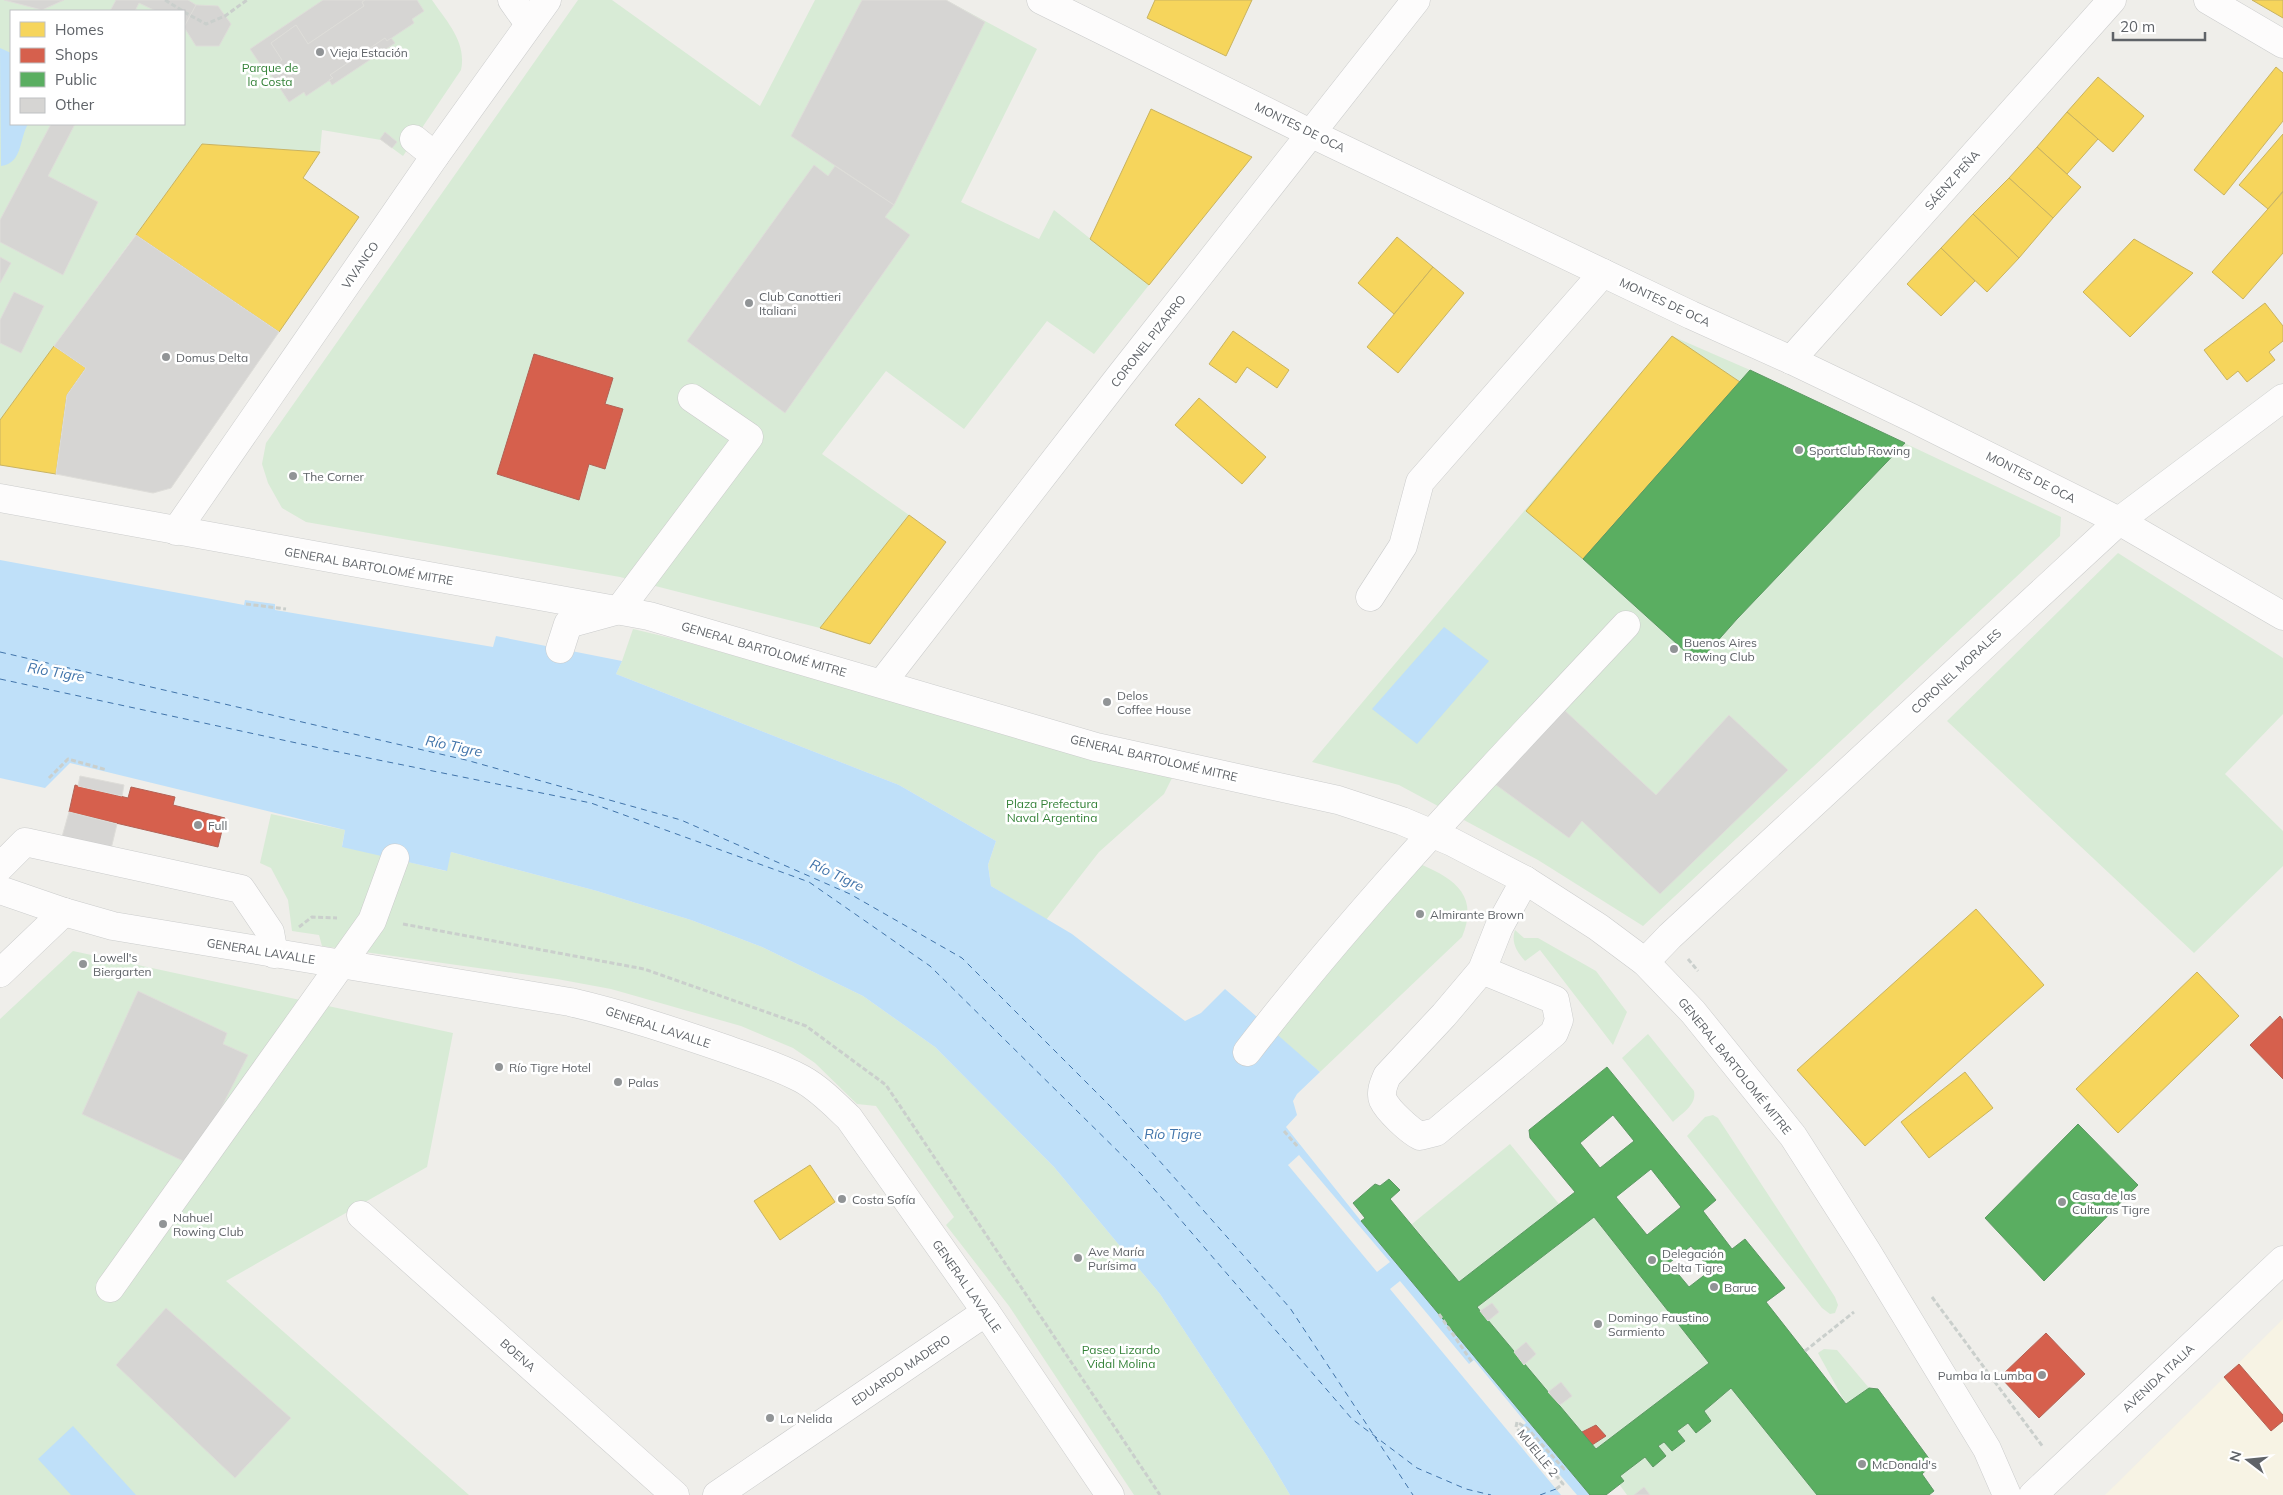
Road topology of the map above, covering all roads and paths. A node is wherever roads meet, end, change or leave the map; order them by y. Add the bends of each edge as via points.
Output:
1 (165, 0) edge
2 (247, 0) edge
3 (512, 0) edge
4 (547, 0) edge
5 (1041, 0) edge
6 (1416, 0) edge
7 (2112, 0) edge
8 (2208, 0) edge
9 (182, 10) edge
10 (185, 12) edge
11 (529, 24) junction
12 (2283, 44) edge
13 (1312, 134) junction
14 (414, 139) dead end
15 (435, 156) junction
16 (1604, 273) junction
17 (1791, 360) junction
18 (692, 398) dead end
19 (2283, 398) edge
20 (0, 498) edge
21 (2119, 521) junction
22 (176, 531) junction
23 (1370, 597) dead end
24 (246, 604) dead end
25 (286, 609) dead end
26 (619, 610) junction
27 (2283, 616) edge
28 (1626, 625) dead end
29 (560, 649) dead end
30 (882, 683) junction
31 (107, 770) dead end
32 (48, 778) dead end
33 (1431, 833) junction
34 (395, 858) dead end
35 (0, 867) edge
36 (1525, 880) junction
37 (0, 890) edge
38 (64, 912) junction
39 (372, 921) junction
40 (272, 943) junction
41 (1645, 962) junction
42 (340, 964) junction
43 (1482, 970) junction
44 (0, 973) edge
45 (1247, 1052) dead end
46 (1284, 1131) dead end
47 (1298, 1147) dead end
48 (361, 1215) dead end
49 (2283, 1260) edge
50 (110, 1288) dead end
51 (986, 1312) junction
52 (1854, 1312) dead end
53 (1439, 1314) dead end
54 (1805, 1351) dead end
55 (1472, 1362) dead end
56 (1566, 1467) dead end
57 (1556, 1489) dead end
58 (675, 1495) edge
59 (717, 1495) edge
60 (1110, 1495) edge
61 (1160, 1495) edge
62 (2007, 1495) edge
63 (2033, 1495) edge

1 - 9 path
2 - 10 path via 225,16 206,24
3 - 11 street
4 - 11 street, VIVANCO
5 - 13 street, MONTES DE OCA
6 - 13 street, CORONEL PIZARRO
7 - 17 street, SÁENZ PEÑA
8 - 12 street
11 - 15 street, VIVANCO
13 - 16 street, MONTES DE OCA
13 - 30 street, CORONEL PIZARRO
14 - 15 street
15 - 22 street, VIVANCO
16 - 17 street, MONTES DE OCA
16 - 23 street via 1420,482 1402,546
17 - 21 street, MONTES DE OCA
18 - 26 street via 749,437
19 - 21 street, CORONEL MORALES
20 - 22 street, GENERAL BARTOLOMÉ MITRE
21 - 27 street, MONTES DE OCA
21 - 41 street, CORONEL MORALES
22 - 26 street, GENERAL BARTOLOMÉ MITRE
24 - 25 path
26 - 29 street via 568,624
26 - 30 street, GENERAL BARTOLOMÉ MITRE via 683,625
28 - 33 street
30 - 33 street, GENERAL BARTOLOMÉ MITRE via 1096,747 1338,800
31 - 32 path via 68,759
33 - 36 street, GENERAL BARTOLOMÉ MITRE
33 - 45 street via 1280,1007
34 - 39 street
35 - 40 street via 25,842 241,889
36 - 41 street, GENERAL BARTOLOMÉ MITRE
36 - 43 street
37 - 38 street, GENERAL LAVALLE
38 - 40 street, GENERAL LAVALLE via 113,926
38 - 44 street
39 - 40 path via 312,917
39 - 42 street
39 - 61 path via 393,922 644,969 806,1026 886,1085
40 - 42 street, GENERAL LAVALLE
41 - 62 street, GENERAL BARTOLOMÉ MITRE via 1693,1012 1792,1136 1866,1250 1982,1441
42 - 50 street
42 - 51 street, GENERAL LAVALLE via 570,1002 632,1016 777,1067 803,1080 849,1118
43 - 43 street via 1387,1076 1383,1100 1410,1131 1420,1136 1436,1132 1554,1033 1559,1020 1555,1000
46 - 47 path
48 - 58 street, BOENA
49 - 63 street, AVENIDA ITALIA
51 - 59 street, EDUARDO MADERO
51 - 60 street, GENERAL LAVALLE
52 - 54 path
53 - 55 path
56 - 57 path, MUELLE 2 via 1564,1469 1528,1429 1517,1422 1516,1426 1563,1484

